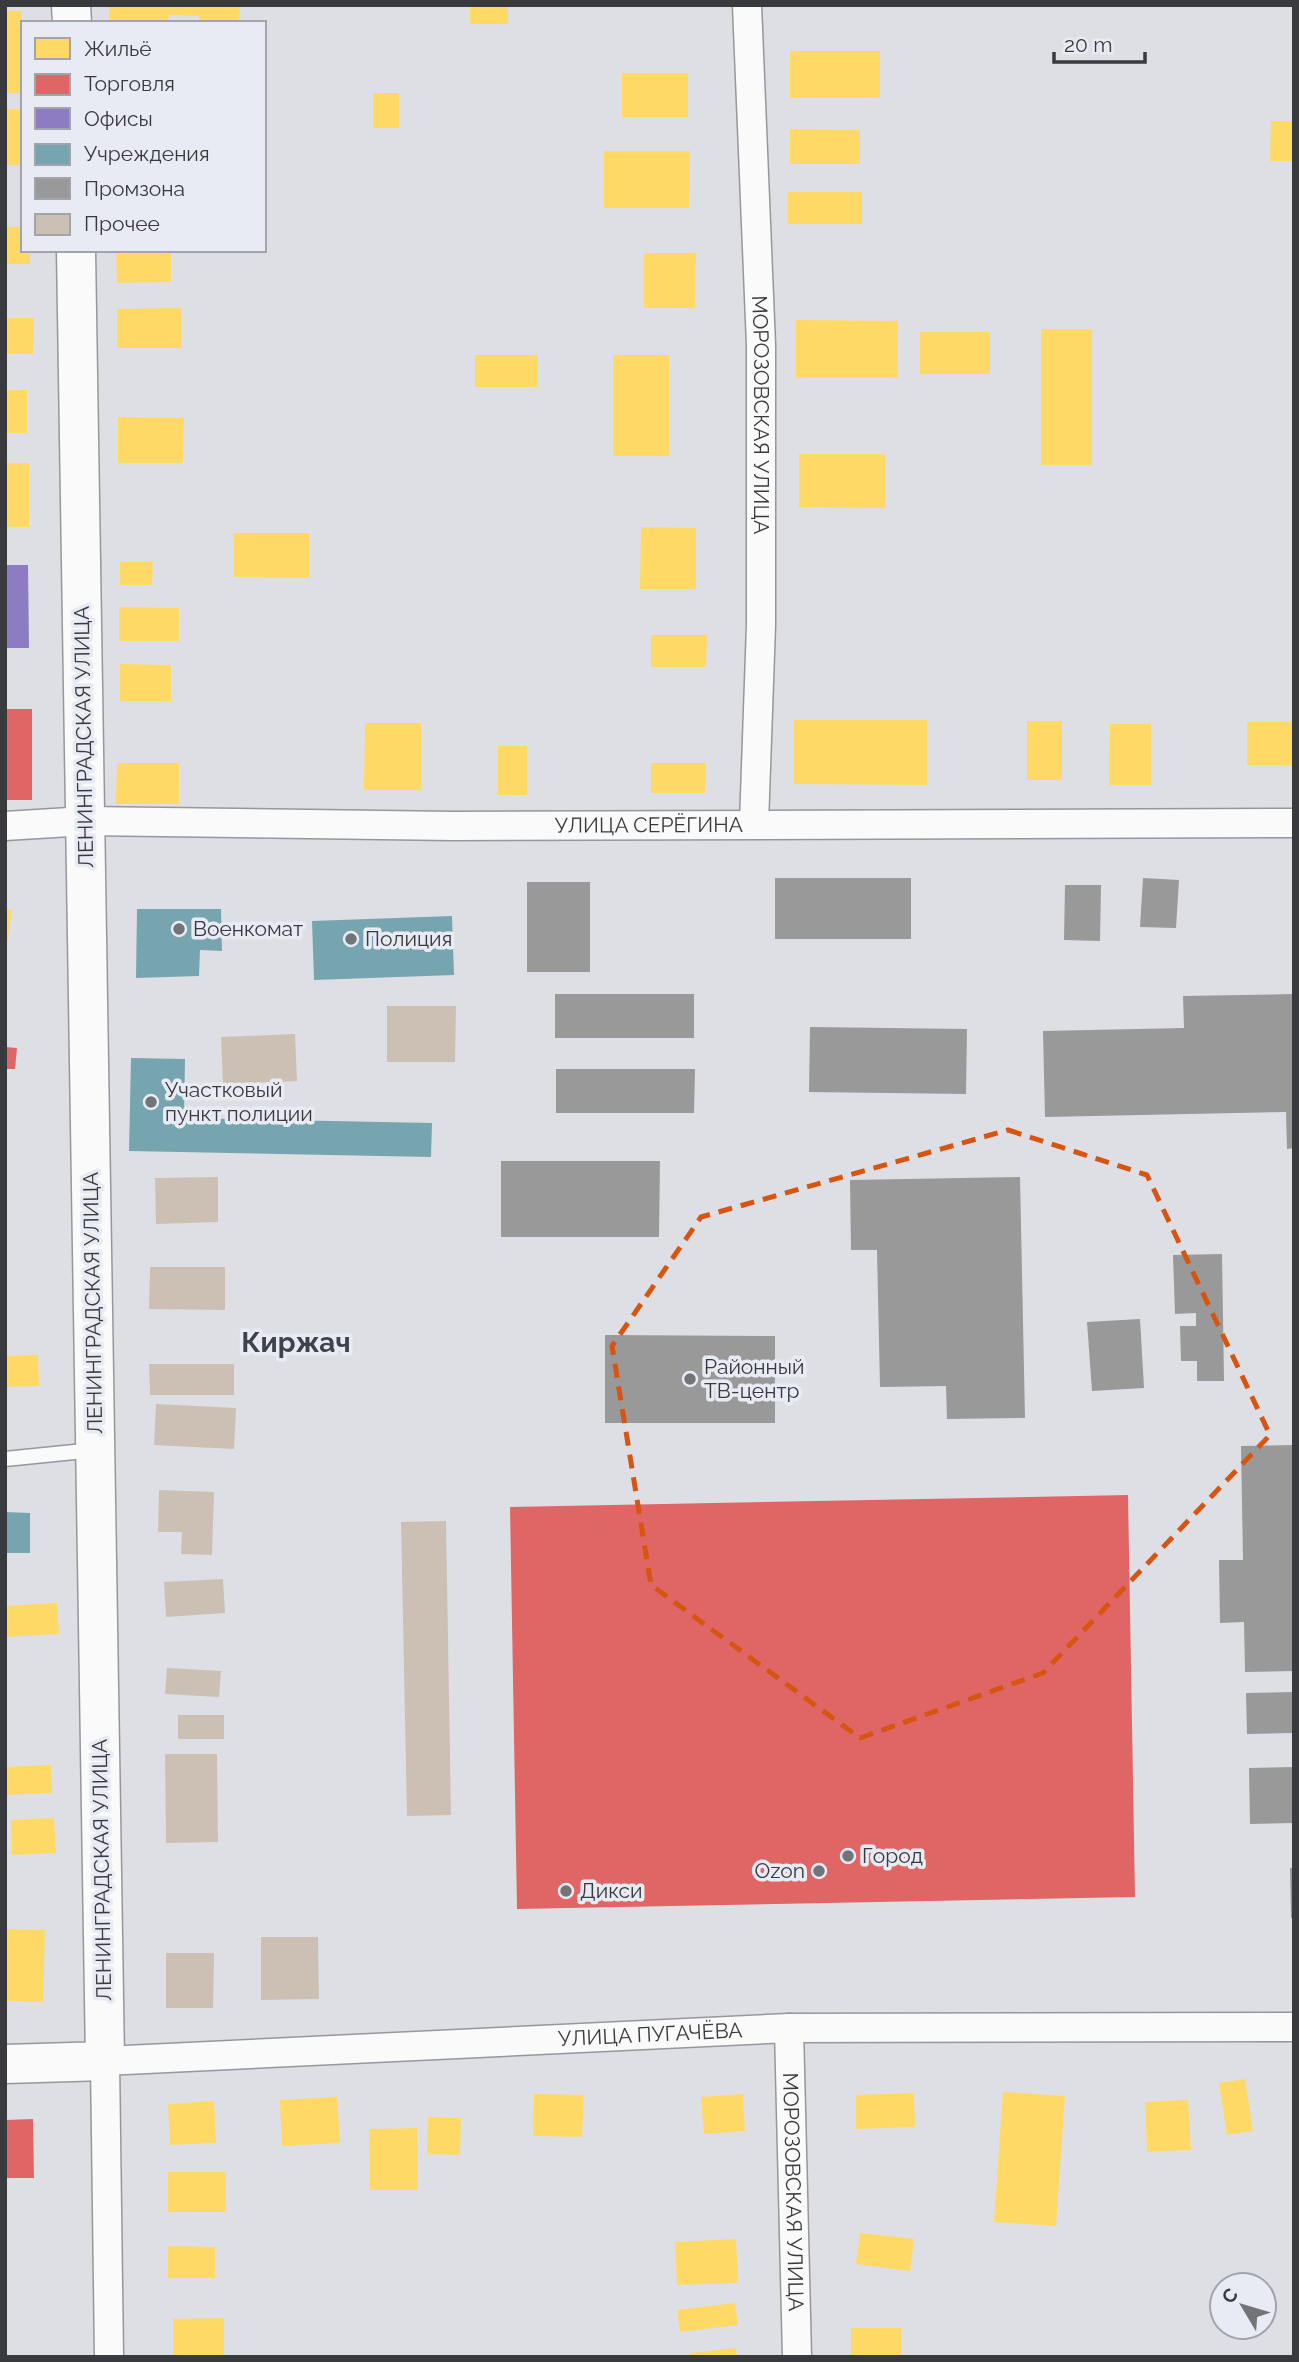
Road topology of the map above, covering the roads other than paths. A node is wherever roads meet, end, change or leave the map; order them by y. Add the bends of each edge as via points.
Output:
1 (747, 5) edge
2 (76, 252) edge
3 (86, 821) junction
4 (1294, 823) edge
5 (754, 824) junction
6 (5, 826) edge
7 (96, 1450) junction
8 (5, 1459) edge
9 (1294, 2027) edge
10 (789, 2028) junction
11 (105, 2061) junction
12 (5, 2064) edge
13 (108, 2357) edge
14 (797, 2357) edge

1 - 5 street, МОРОЗОВСКАЯ УЛИЦА via 761,345 761,625
2 - 3 main road, ЛЕНИНГРАДСКАЯ УЛИЦА
3 - 5 street, УЛИЦА СЕРЁГИНА via 453,827
3 - 6 street, УЛИЦА СЕРЁГИНА
3 - 7 main road, ЛЕНИНГРАДСКАЯ УЛИЦА
4 - 5 street, УЛИЦА СЕРЁГИНА
7 - 8 lane
7 - 11 main road, ЛЕНИНГРАДСКАЯ УЛИЦА
9 - 10 street, УЛИЦА ПУГАЧЁВА
10 - 11 street, УЛИЦА ПУГАЧЁВА
10 - 14 street, МОРОЗОВСКАЯ УЛИЦА
11 - 12 main road, УЛИЦА ПУГАЧЁВА
11 - 13 street, ЛЕНИНГРАДСКАЯ УЛИЦА

